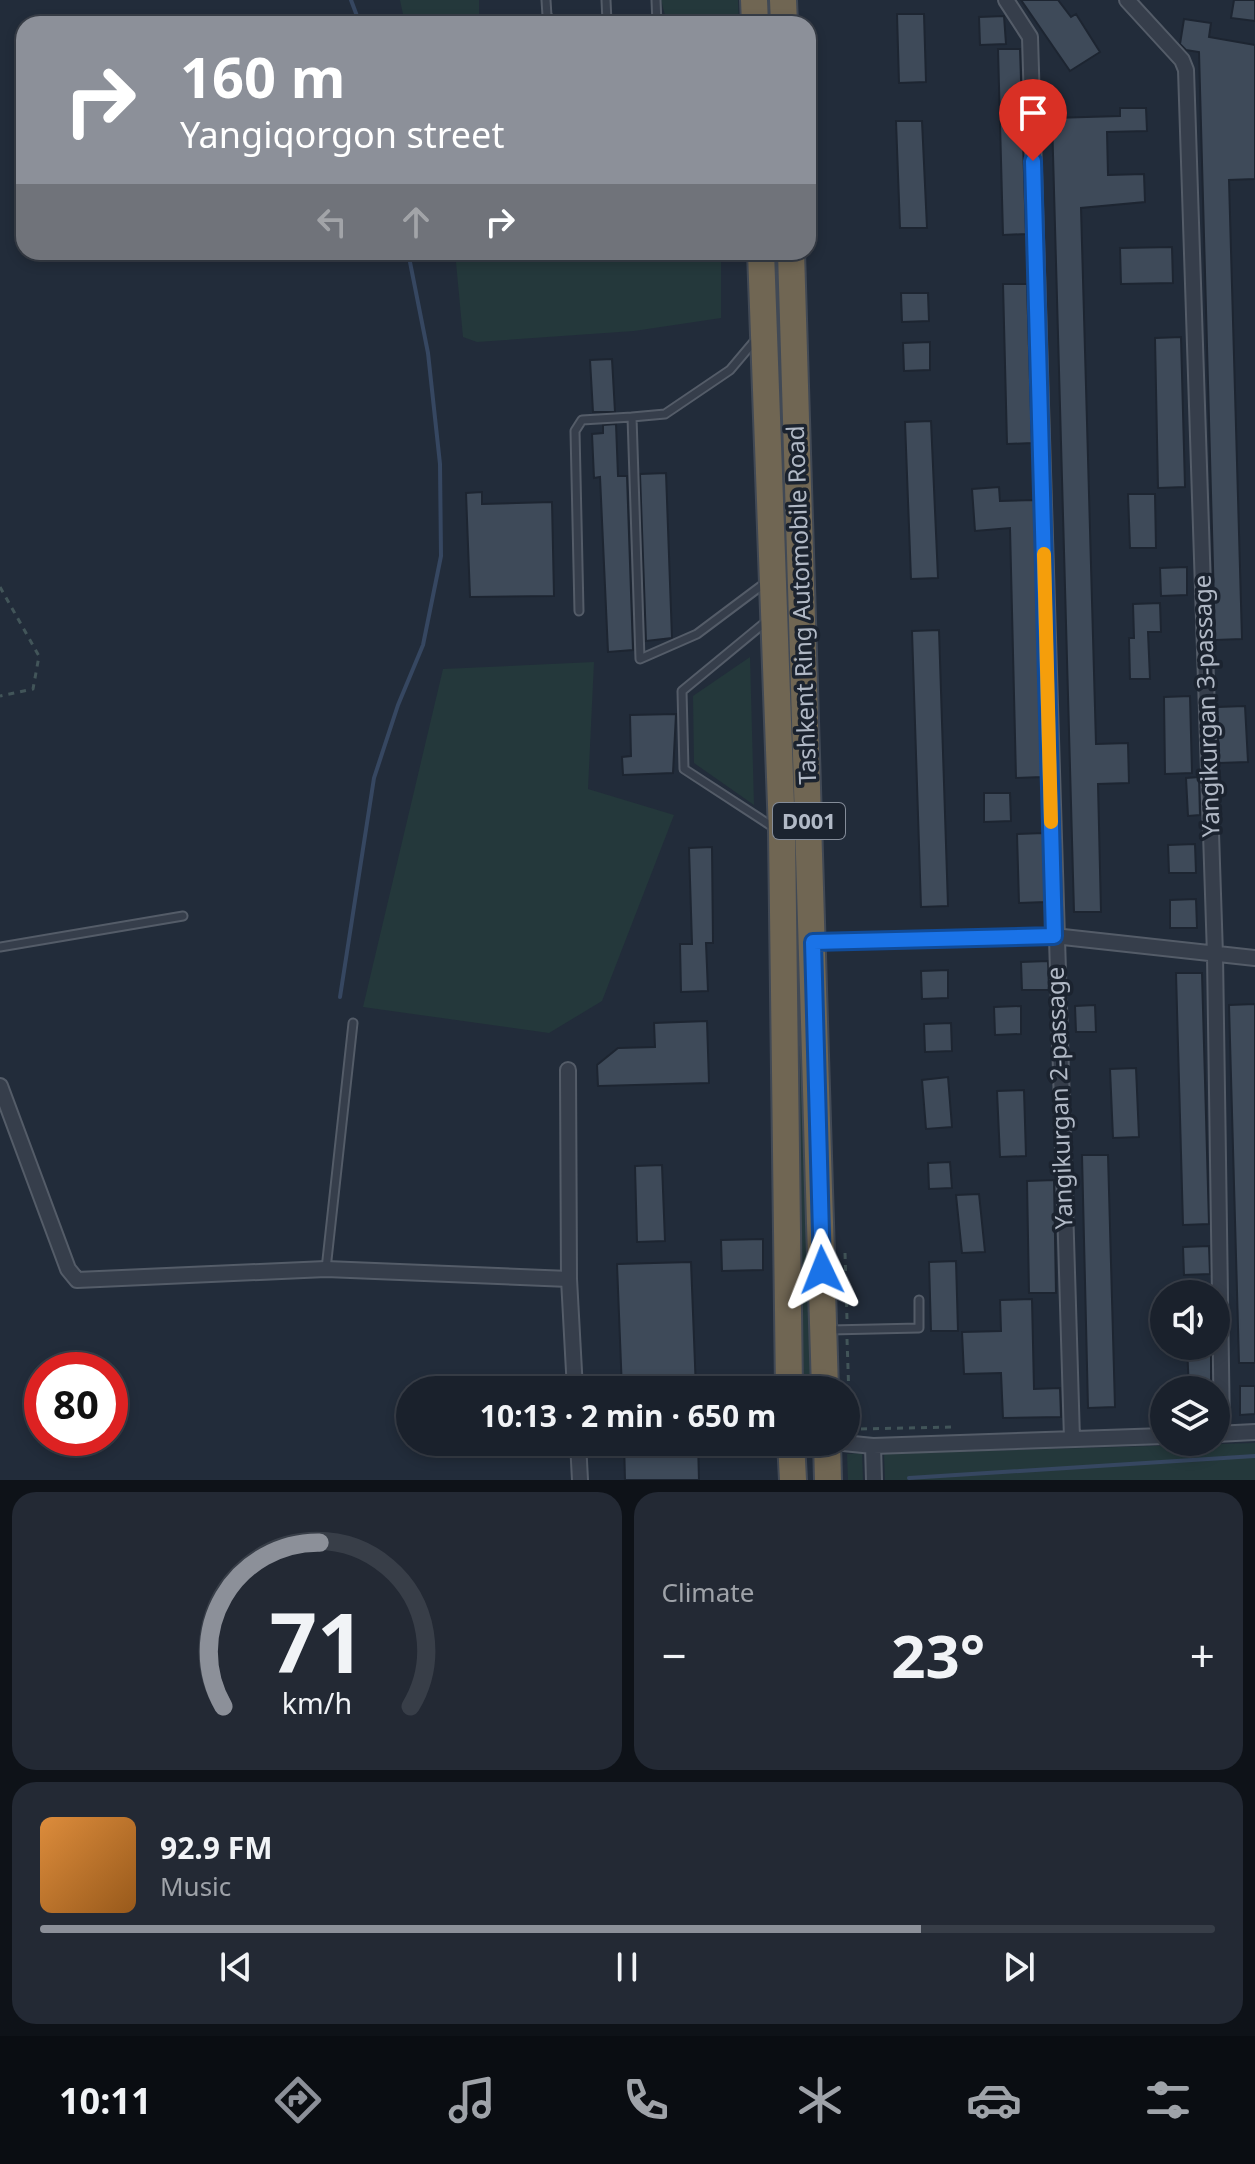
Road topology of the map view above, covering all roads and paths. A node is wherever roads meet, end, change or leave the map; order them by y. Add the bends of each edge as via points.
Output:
1 (1006, 0) edge
2 (1127, 0) edge
3 (761, 260) edge
4 (791, 260) edge
5 (764, 330) junction
6 (632, 417) junction
7 (775, 576) junction
8 (0, 587) edge
9 (579, 611) dead end
10 (776, 613) junction
11 (0, 696) edge
12 (782, 832) junction
13 (183, 916) dead end
14 (1054, 936) junction
15 (813, 942) junction
16 (0, 947) edge
17 (1215, 955) junction
18 (1255, 958) edge
19 (353, 1023) dead end
20 (568, 1070) dead end
21 (0, 1086) edge
22 (845, 1253) dead end
23 (326, 1269) junction
24 (569, 1279) junction
25 (919, 1300) dead end
26 (835, 1330) junction
27 (574, 1376) edge
28 (789, 1376) edge
29 (827, 1376) edge
30 (1219, 1376) edge
31 (953, 1427) dead end
32 (1255, 1432) edge
33 (1230, 1433) edge
34 (1150, 1436) edge
35 (1072, 1439) junction
36 (860, 1445) edge
37 (873, 1446) junction
38 (579, 1456) edge
39 (792, 1456) edge
40 (827, 1456) edge
41 (580, 1480) edge
42 (793, 1480) edge
43 (828, 1480) edge
44 (874, 1480) edge

1 - 14 street, Yangikurgan 2-passage via 1030,37
2 - 17 street, Yangikurgan 3-passage via 1186,70
3 - 5 highway, Tashkent Ring Automobile Road / D001
4 - 15 highway, Tashkent Ring Automobile Road / D001
5 - 6 lane via 730,370 665,414
5 - 7 highway, Tashkent Ring Automobile Road / D001
6 - 7 lane via 640,659 697,634
6 - 9 lane via 582,420 575,431
7 - 10 highway, Tashkent Ring Automobile Road / D001
8 - 11 path via 39,656 33,689
10 - 12 highway, Tashkent Ring Automobile Road / D001
10 - 12 lane via 682,691 682,706 684,769
12 - 28 highway, Tashkent Ring Automobile Road / D001
13 - 16 lane
14 - 15 street
14 - 17 street
14 - 35 street, Yangikurgan 2-passage
15 - 26 highway, Tashkent Ring Automobile Road / D001
17 - 18 street
17 - 30 street, Yangikurgan 3-passage
19 - 23 lane
20 - 24 street
21 - 23 street via 68,1269 77,1280
22 - 26 path
23 - 24 street
24 - 27 street
25 - 26 lane via 919,1328
26 - 29 highway, Tashkent Ring Automobile Road / D001
26 - 31 path via 852,1429
32 - 33 street
34 - 35 street
35 - 37 street
36 - 37 street
37 - 44 street
38 - 41 street
39 - 42 highway
40 - 43 highway

